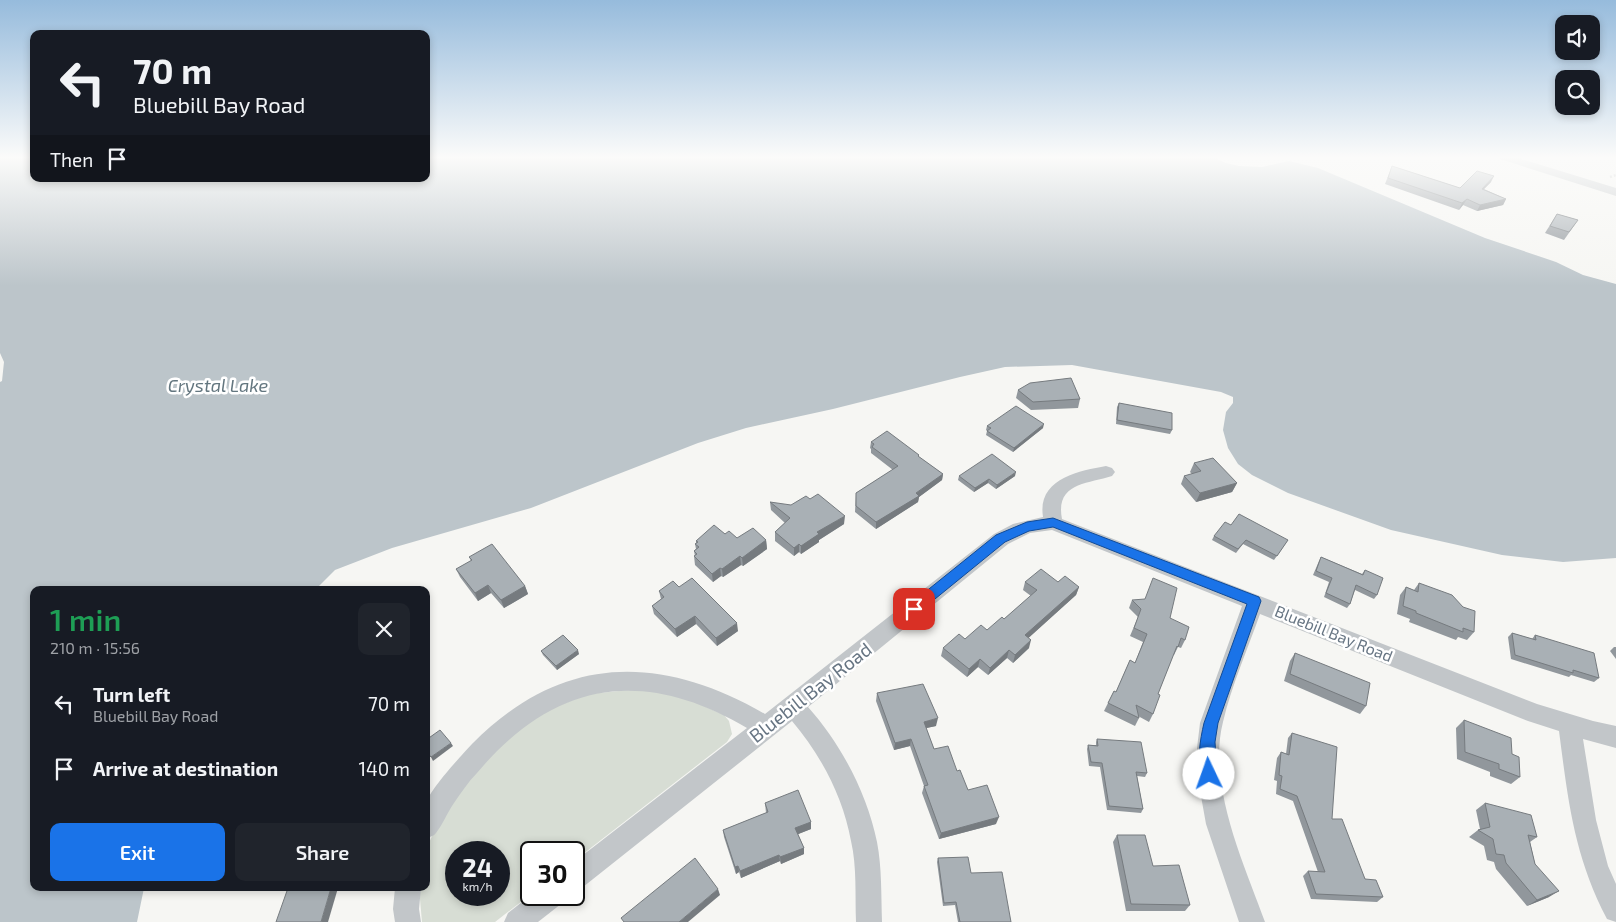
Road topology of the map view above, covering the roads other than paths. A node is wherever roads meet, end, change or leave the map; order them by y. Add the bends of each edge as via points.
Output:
1 (1106, 472) dead end
2 (1053, 523) junction
3 (1254, 601) junction
4 (793, 706) junction
5 (1569, 724) junction
6 (766, 727) junction
7 (1616, 737) edge
8 (430, 820) edge
9 (585, 869) edge
10 (408, 891) edge
11 (538, 906) edge
12 (1616, 910) edge
13 (408, 922) edge
14 (517, 922) edge
15 (869, 922) edge
16 (1252, 922) edge

1 - 2 street via 1083,475 1054,495 1051,504
2 - 3 street, Bluebill Bay Road
2 - 4 street, Bluebill Bay Road via 1027,527 1001,539
3 - 5 street, Bluebill Bay Road via 1536,714
3 - 16 street via 1211,723 1207,763 1218,817
4 - 6 street, Bluebill Bay Road
4 - 15 street via 830,754 858,821 867,862
5 - 7 street, Bluebill Bay Road
5 - 12 street via 1589,848 1602,886
6 - 8 street via 720,700 662,682 615,680 581,687 524,713 494,737 464,770
6 - 9 street, Bluebill Bay Road
10 - 13 street
11 - 14 street

